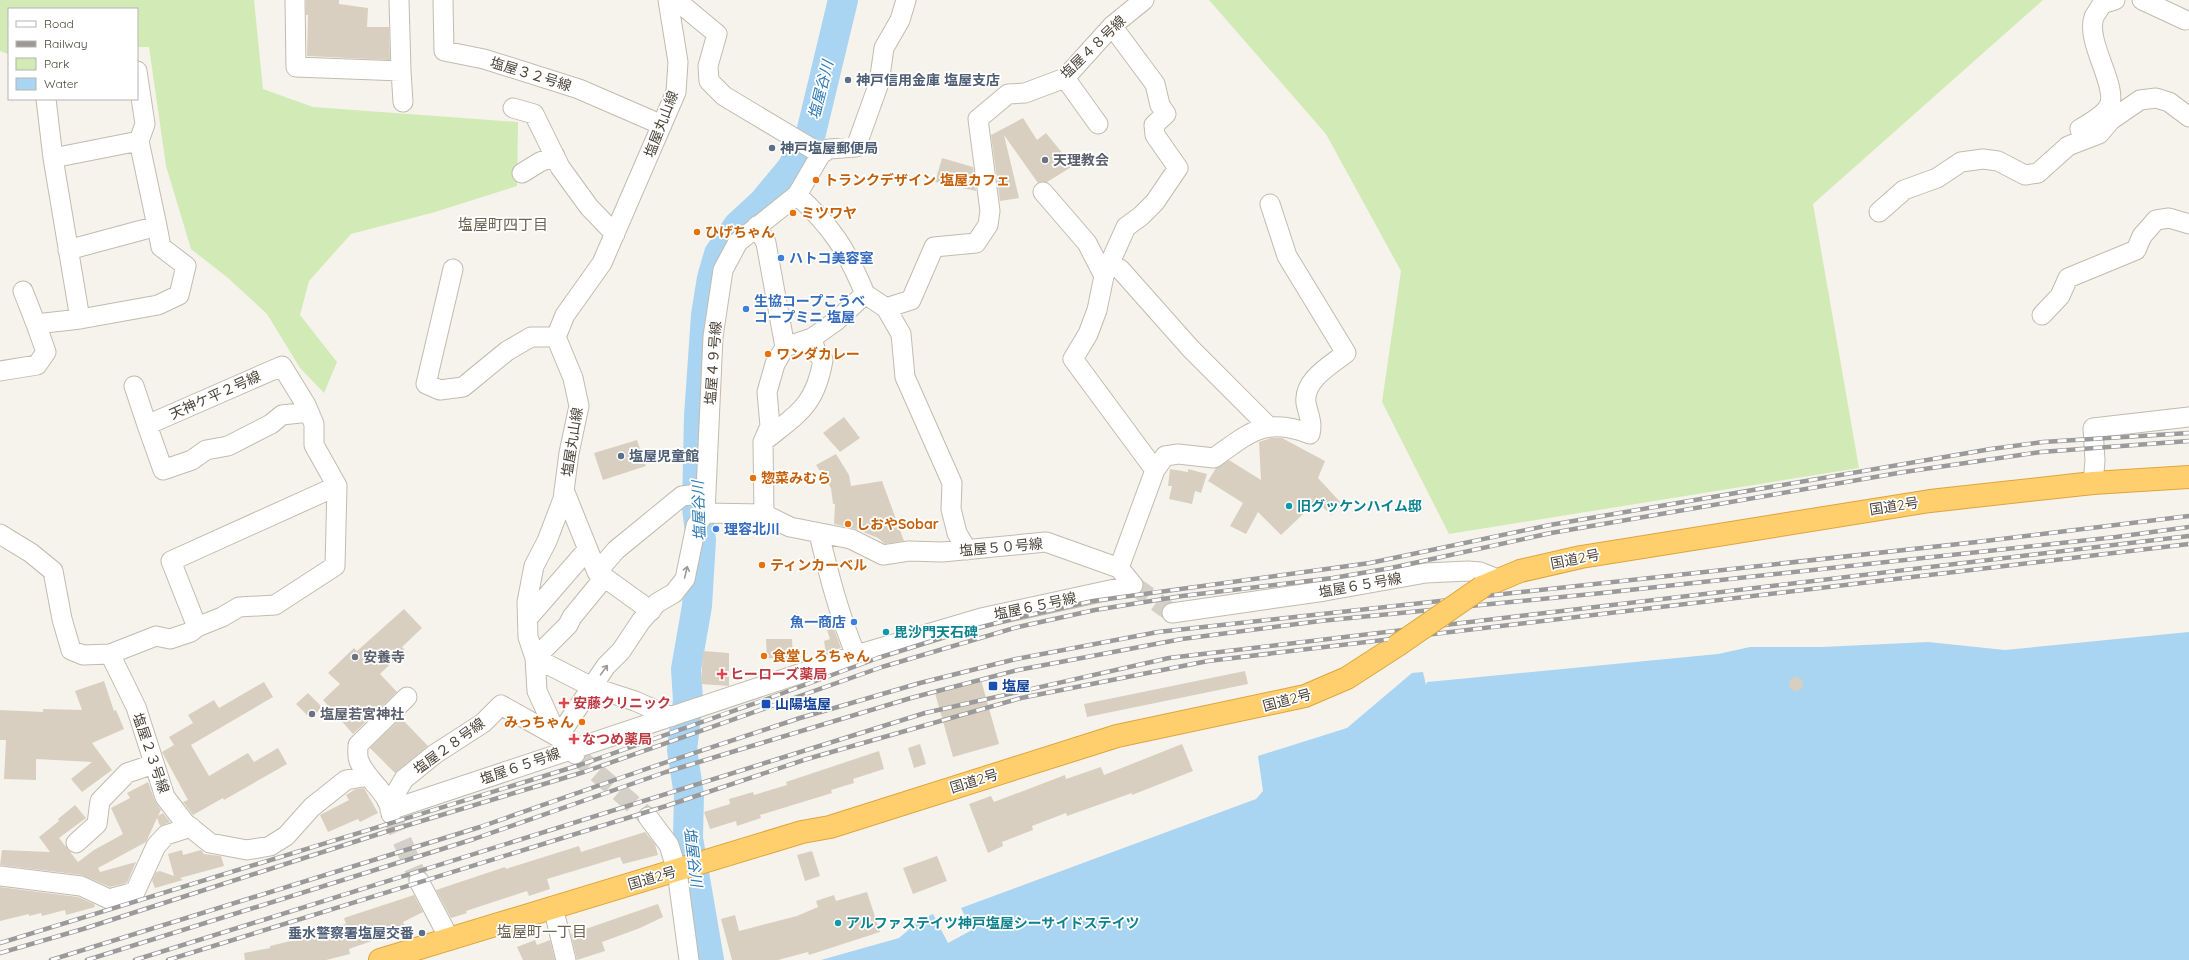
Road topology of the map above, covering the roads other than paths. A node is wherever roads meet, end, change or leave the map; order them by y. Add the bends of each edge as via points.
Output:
1 (295, 0) edge
2 (399, 0) edge
3 (443, 0) edge
4 (668, 0) edge
5 (676, 0) edge
6 (906, 0) edge
7 (1144, 0) edge
8 (2115, 0) edge
9 (2142, 0) edge
10 (2185, 20) dead end
11 (1112, 26) junction
12 (401, 71) junction
13 (138, 78) edge
14 (1065, 78) junction
15 (46, 100) edge
16 (403, 102) dead end
17 (513, 108) dead end
18 (2189, 117) edge
19 (1098, 124) dead end
20 (662, 126) junction
21 (2083, 140) junction
22 (139, 141) junction
23 (818, 152) junction
24 (555, 156) junction
25 (53, 158) junction
26 (522, 173) dead end
27 (1043, 192) dead end
28 (797, 195) junction
29 (1270, 204) dead end
30 (1879, 212) dead end
31 (2189, 224) edge
32 (157, 226) junction
33 (757, 226) junction
34 (615, 234) junction
35 (68, 250) junction
36 (453, 269) dead end
37 (1112, 272) junction
38 (23, 291) dead end
39 (865, 294) junction
40 (886, 308) junction
41 (2042, 315) dead end
42 (80, 319) junction
43 (36, 324) junction
44 (556, 337) junction
45 (812, 338) junction
46 (785, 347) junction
47 (0, 372) edge
48 (134, 386) dead end
49 (309, 412) junction
50 (2189, 417) edge
51 (148, 425) junction
52 (1268, 426) junction
53 (763, 442) junction
54 (1155, 470) junction
55 (2189, 477) edge
56 (2093, 483) junction
57 (337, 486) junction
58 (564, 490) junction
59 (700, 493) junction
60 (764, 514) junction
61 (701, 518) junction
62 (0, 534) edge
63 (819, 534) junction
64 (587, 550) junction
65 (967, 550) junction
66 (1119, 568) junction
67 (600, 575) junction
68 (1491, 583) junction
69 (651, 611) junction
70 (1172, 613) tunnel mouth
71 (528, 618) junction
72 (197, 627) junction
73 (110, 654) junction
74 (856, 655) junction
75 (535, 658) junction
76 (592, 687) junction
77 (408, 696) dead end
78 (671, 717) junction
79 (568, 747) junction
80 (154, 764) junction
81 (368, 776) junction
82 (390, 809) junction
83 (648, 817) tunnel mouth
84 (191, 827) junction
85 (76, 843) dead end
86 (680, 870) junction
87 (0, 876) edge
88 (419, 881) tunnel mouth
89 (553, 907) junction
90 (450, 940) junction
91 (387, 959) edge
92 (566, 960) edge
93 (689, 960) edge

1 - 12 street via 296,67
2 - 12 street
3 - 20 street, 塩屋３２号線 via 444,51 484,59 579,89
4 - 20 street, 塩屋丸山線 via 678,62 676,92
5 - 23 street via 717,34 708,66 709,82 724,96
6 - 23 street via 900,20 884,48 879,83 856,147
7 - 11 street, 塩屋４８号線
8 - 21 street via 2102,4 2094,18 2094,40 2110,93 2109,106 2080,129
9 - 10 street
11 - 14 street, 塩屋４８号線
11 - 37 street via 1155,84 1160,105 1166,114 1154,125 1155,135 1178,168 1155,202 1126,227
12 - 16 street
13 - 22 street via 145,124
14 - 19 street
14 - 40 street, 塩屋４８号線 via 1026,93 1008,94 978,118 990,211 988,226 976,243 934,248 911,300
15 - 25 street
17 - 24 street via 534,114
18 - 21 street via 2169,102 2156,98 2140,100 2111,120 2099,134
20 - 34 street, 塩屋丸山線
21 - 30 street via 2068,146 2038,173 2025,175 1998,161 1961,162 1937,178 1904,190
22 - 25 street
22 - 32 street
23 - 28 street
24 - 26 street
24 - 34 street via 589,207
25 - 35 street
27 - 37 street
28 - 33 street, 塩屋４９号線
28 - 39 street via 837,238
29 - 52 street via 1288,256 1346,353 1313,379 1306,401 1312,424 1310,434 1295,427
31 - 41 street via 2169,218 2156,220 2142,236 2136,250 2068,278 2060,296
32 - 35 street
32 - 42 street via 161,247 186,266 179,295 158,305
33 - 46 street via 766,243
33 - 59 street, 塩屋４９号線 via 738,242 723,270 713,338
34 - 44 street, 塩屋丸山線 via 602,262 565,315
35 - 42 street
36 - 44 street via 426,384 440,390 463,387 507,351 531,337
37 - 52 street
37 - 54 street via 1088,334 1073,360
38 - 43 street
39 - 40 street
39 - 45 street via 836,321
40 - 65 street via 901,334 905,377 952,483 951,509 957,533
42 - 43 street
43 - 47 street via 46,352 36,365
44 - 58 street, 塩屋丸山線 via 573,378 579,406
45 - 46 street
45 - 53 street via 816,352 823,360 820,381 809,401 795,418
46 - 53 street via 775,364 767,392 770,426
48 - 51 street
49 - 51 street, 天神ケ平２号線 via 282,366
49 - 51 street via 282,415 271,424 228,446 206,450 192,460 163,470
49 - 57 street via 314,424 314,445
50 - 56 street via 2093,428
52 - 54 street via 1247,434 1214,458 1178,454 1165,456
53 - 60 street
54 - 66 street
55 - 56 highway, 国道2号
56 - 68 highway, 国道2号 via 1930,501 1581,557 1520,571
57 - 72 street via 335,566 275,605 239,607
57 - 72 street via 171,561
58 - 64 street
58 - 71 street, 塩屋丸山線 via 547,541 534,566 527,602
59 - 61 street, 塩屋４９号線
59 - 67 street via 682,496 616,550
60 - 61 street, 塩屋５０号線
60 - 63 street, 塩屋５０号線 via 790,527
69 -> 61 street, 塩屋４９号線 via 657,603 674,593 685,579
62 - 73 street via 31,553 53,572 71,650 83,655
63 - 65 street, 塩屋５０号線 via 851,539 883,555 909,551
63 - 74 street via 832,590
64 - 67 street
64 - 71 street
65 - 66 street, 塩屋５０号線 via 1046,542
66 - 74 street, 塩屋６５号線 via 1133,585 981,618
67 - 69 street
67 - 75 street via 568,625
68 - 70 street, 塩屋６５号線 via 1480,572 1426,573 1325,591
68 - 86 highway, 国道2号, bridge via 1347,678 1305,696 1117,736 830,827 802,832
76 -> 69 street, 塩屋４９号線
71 - 75 street, 塩屋丸山線 via 528,637
72 - 73 street via 191,632 170,639 156,636
73 - 80 street, 塩屋２３号線 via 136,707
74 - 78 street, 塩屋６５号線
75 - 76 street
75 - 79 street, 塩屋丸山線 via 537,691
76 - 78 street via 635,701
76 - 79 street, 塩屋４９号線
77 - 81 street via 358,745 358,760
78 - 79 street, 塩屋６５号線 via 597,743
79 - 82 street, 塩屋６５号線
79 - 82 street, 塩屋２８号線 via 501,705 483,723 435,754 404,779
80 - 84 street, 塩屋２３号線 via 165,797
80 - 85 street via 127,773 100,801 97,824
81 - 82 street
81 - 84 street, 塩屋２３号線 via 346,780 312,807 286,836 270,846 247,850 210,842
83 - 86 street via 669,845
84 - 87 street via 166,835 156,846 135,892 109,899 81,886
86 - 89 highway, 国道2号
86 - 93 street
88 - 90 street
89 - 90 highway, 国道2号
89 - 92 street
90 - 91 highway, 国道2号

